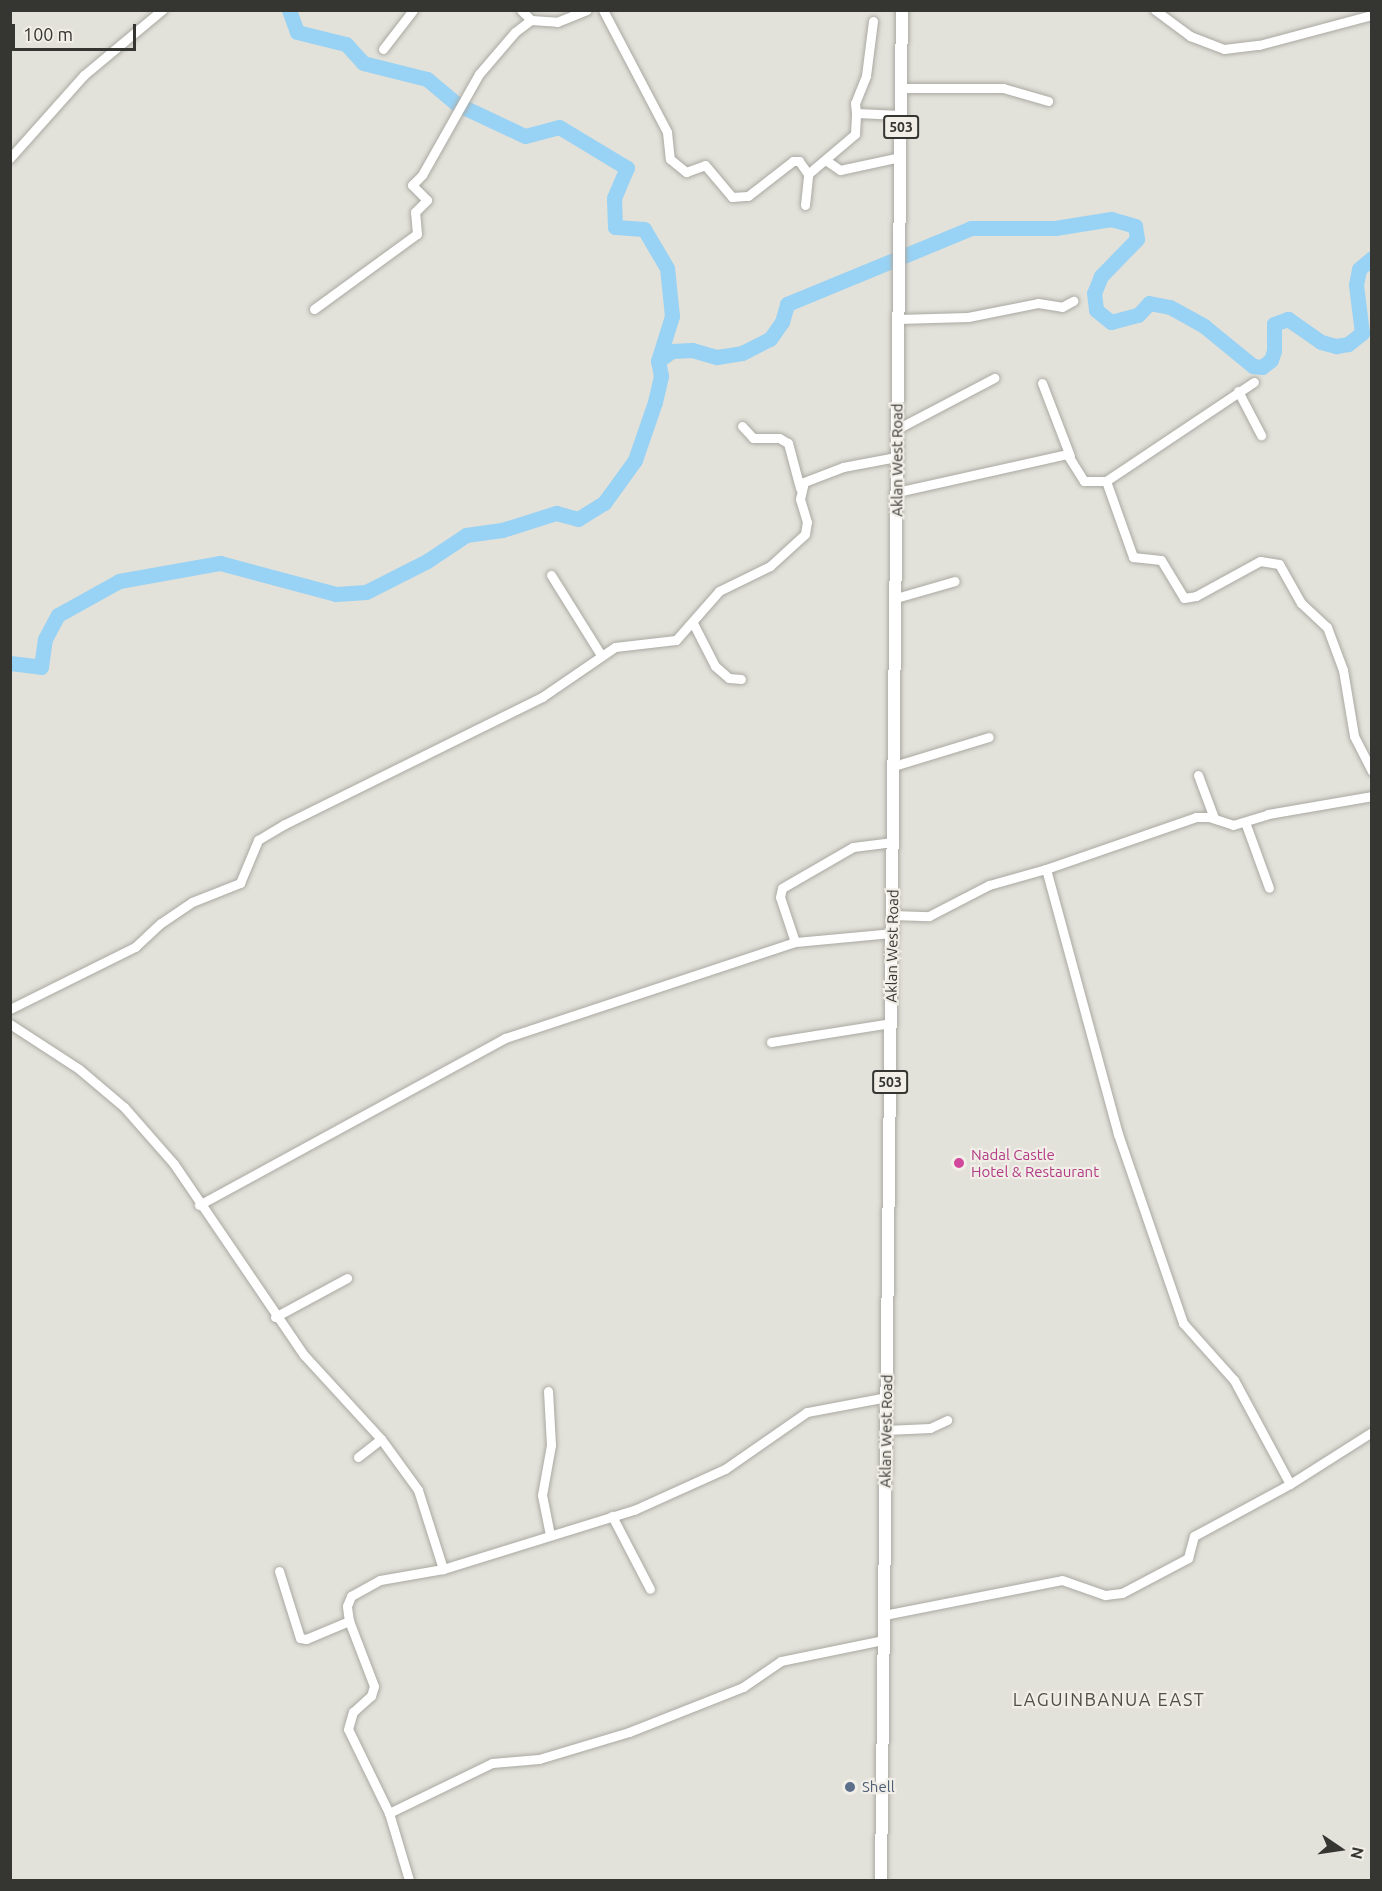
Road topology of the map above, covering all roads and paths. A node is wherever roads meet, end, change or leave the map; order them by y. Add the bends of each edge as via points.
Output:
1 (162, 10) edge
2 (413, 10) edge
3 (521, 10) edge
4 (588, 10) edge
5 (603, 10) edge
6 (902, 10) edge
7 (1155, 10) edge
8 (1371, 15) edge
9 (531, 20) junction
10 (873, 21) dead end
11 (384, 49) dead end
12 (901, 88) junction
13 (1048, 101) dead end
14 (856, 113) junction
15 (901, 115) junction
16 (900, 157) junction
17 (10, 158) edge
18 (827, 161) junction
19 (808, 174) junction
20 (805, 205) dead end
21 (1073, 301) dead end
22 (314, 309) dead end
23 (898, 319) junction
24 (994, 378) dead end
25 (1254, 382) dead end
26 (1042, 383) dead end
27 (1238, 391) junction
28 (742, 426) dead end
29 (897, 429) junction
30 (1261, 435) dead end
31 (1070, 456) junction
32 (896, 457) junction
33 (1106, 481) junction
34 (800, 488) junction
35 (897, 492) junction
36 (551, 575) dead end
37 (955, 581) dead end
38 (896, 598) junction
39 (693, 623) junction
40 (601, 655) junction
41 (741, 679) dead end
42 (989, 737) dead end
43 (894, 766) junction
44 (1371, 771) edge
45 (1198, 775) dead end
46 (1371, 796) edge
47 (1214, 818) junction
48 (1245, 822) junction
49 (893, 842) junction
50 (1046, 869) junction
51 (1269, 888) dead end
52 (892, 915) junction
53 (892, 933) junction
54 (795, 942) junction
55 (10, 1009) edge
56 (891, 1023) junction
57 (10, 1024) edge
58 (771, 1042) dead end
59 (200, 1205) junction
60 (347, 1278) dead end
61 (275, 1317) junction
62 (548, 1391) dead end
63 (887, 1397) junction
64 (947, 1420) dead end
65 (886, 1430) junction
66 (1371, 1432) edge
67 (381, 1439) junction
68 (358, 1457) dead end
69 (1290, 1484) junction
70 (612, 1516) junction
71 (550, 1535) junction
72 (443, 1569) junction
73 (279, 1571) dead end
74 (650, 1589) dead end
75 (884, 1615) junction
76 (349, 1621) junction
77 (883, 1640) junction
78 (389, 1813) junction
79 (409, 1881) edge
80 (881, 1881) edge

1 - 17 street via 84,75
2 - 11 street
3 - 9 street
4 - 9 street via 556,22
5 - 19 street via 659,115 667,132 670,159 679,170 686,172 705,165 732,197 741,199 793,160 799,161
6 - 12 main road, Aklan West Road / 503
7 - 8 street via 1206,45 1224,49 1259,45
9 - 22 street via 515,32 479,74 422,175 412,185 427,200 415,212 417,234
10 - 14 street via 866,76 855,103
12 - 13 street via 1003,88
12 - 15 main road, Aklan West Road / 503
14 - 15 street
14 - 18 street via 855,134
15 - 16 main road, Aklan West Road / 503
16 - 18 street via 840,170
16 - 23 main road, Aklan West Road / 503
18 - 19 street
19 - 20 street
21 - 23 street via 1062,307 1038,303 968,317
23 - 29 main road, Aklan West Road / 503
24 - 29 street
25 - 27 street
26 - 31 street
27 - 30 street
27 - 33 street
28 - 34 street via 753,438 779,438 788,443
29 - 32 main road, Aklan West Road / 503
31 - 33 street via 1084,481
31 - 35 street
32 - 34 street via 814,476
32 - 35 main road, Aklan West Road / 503
33 - 44 street via 1133,556 1161,560 1184,598 1196,596 1260,561 1279,564 1300,603 1327,627 1343,670 1354,736
34 - 39 street via 807,522 805,534 770,566 719,591
35 - 38 main road, Aklan West Road / 503
36 - 40 street
37 - 38 street
38 - 43 main road, Aklan West Road / 503
39 - 40 street via 675,640 615,648
39 - 41 street via 714,666 729,678
40 - 55 street via 542,697 258,840 240,883 192,902 135,947
42 - 43 street
43 - 49 main road, Aklan West Road / 503
45 - 47 street
46 - 48 street
47 - 48 street via 1224,824
47 - 50 street via 1196,817
48 - 51 street
49 - 52 main road, Aklan West Road / 503
49 - 54 street via 853,847 782,888 780,897
50 - 52 street via 989,885 929,916
50 - 69 street via 1118,1134 1183,1323 1234,1380
52 - 53 main road, Aklan West Road / 503
53 - 54 street
53 - 56 main road, Aklan West Road / 503
54 - 59 street via 505,1038
56 - 58 street
56 - 63 main road, Aklan West Road / 503
57 - 59 street via 79,1069 124,1107 174,1164
59 - 61 street
60 - 61 street
61 - 67 street via 304,1355
62 - 71 street via 551,1445 542,1495
63 - 65 main road, Aklan West Road / 503
63 - 70 street via 807,1412 725,1469
64 - 65 street via 930,1428
65 - 75 main road, Aklan West Road / 503
66 - 69 street
67 - 68 street
67 - 72 street via 418,1490
69 - 75 street via 1194,1536 1186,1560 1116,1595 1094,1593 1062,1580
70 - 71 street
70 - 74 street
71 - 72 street
72 - 76 street via 380,1580 351,1596 347,1606
73 - 76 street via 300,1638
75 - 77 main road, Aklan West Road / 503
76 - 78 street via 374,1686 371,1696 353,1712 348,1728
77 - 78 street via 781,1662 744,1687 583,1748 539,1759 492,1763
77 - 80 main road, Aklan West Road / 503
78 - 79 street

